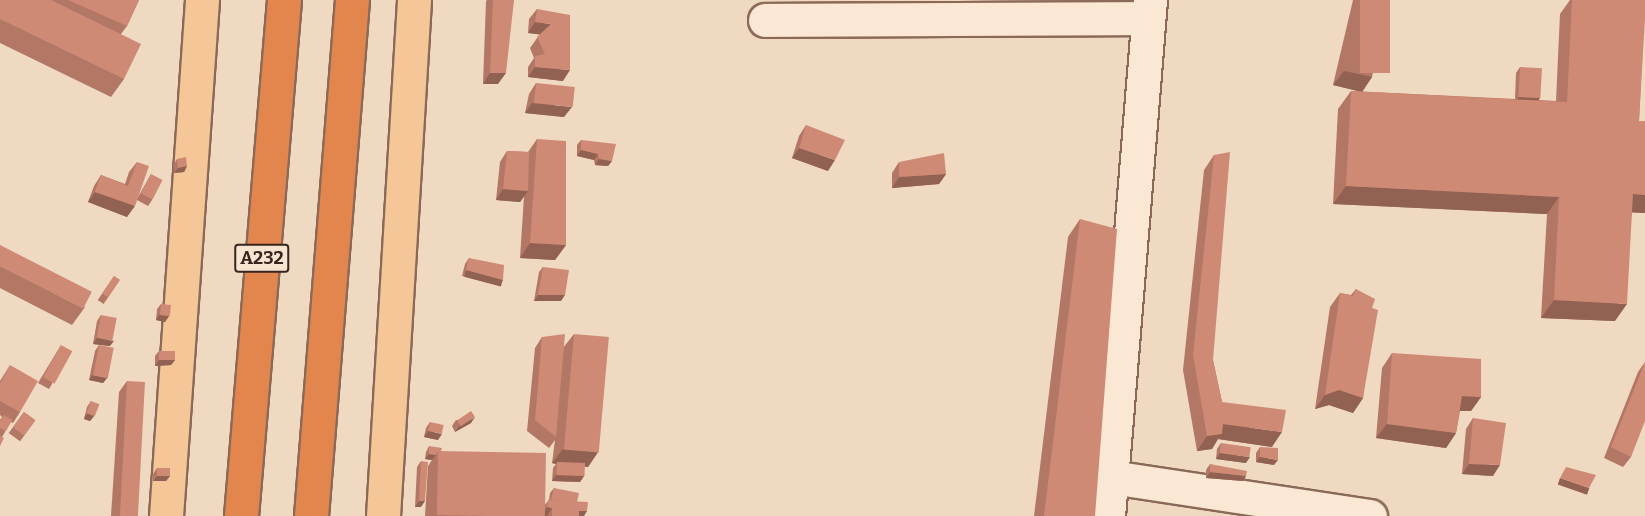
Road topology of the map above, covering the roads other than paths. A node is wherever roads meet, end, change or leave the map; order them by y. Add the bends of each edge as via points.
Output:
1 (202, 0) edge
2 (284, 0) edge
3 (352, 0) edge
4 (414, 0) edge
5 (1149, 9) edge
6 (765, 20) dead end
7 (1111, 477) junction
8 (166, 516) edge
9 (241, 516) edge
10 (311, 516) edge
11 (383, 516) edge
12 (1108, 516) edge
13 (1370, 516) edge

1 - 8 main road
2 - 9 highway, A232
3 - 10 highway
4 - 11 main road
5 - 6 street
5 - 7 street
7 - 12 street
7 - 13 street

